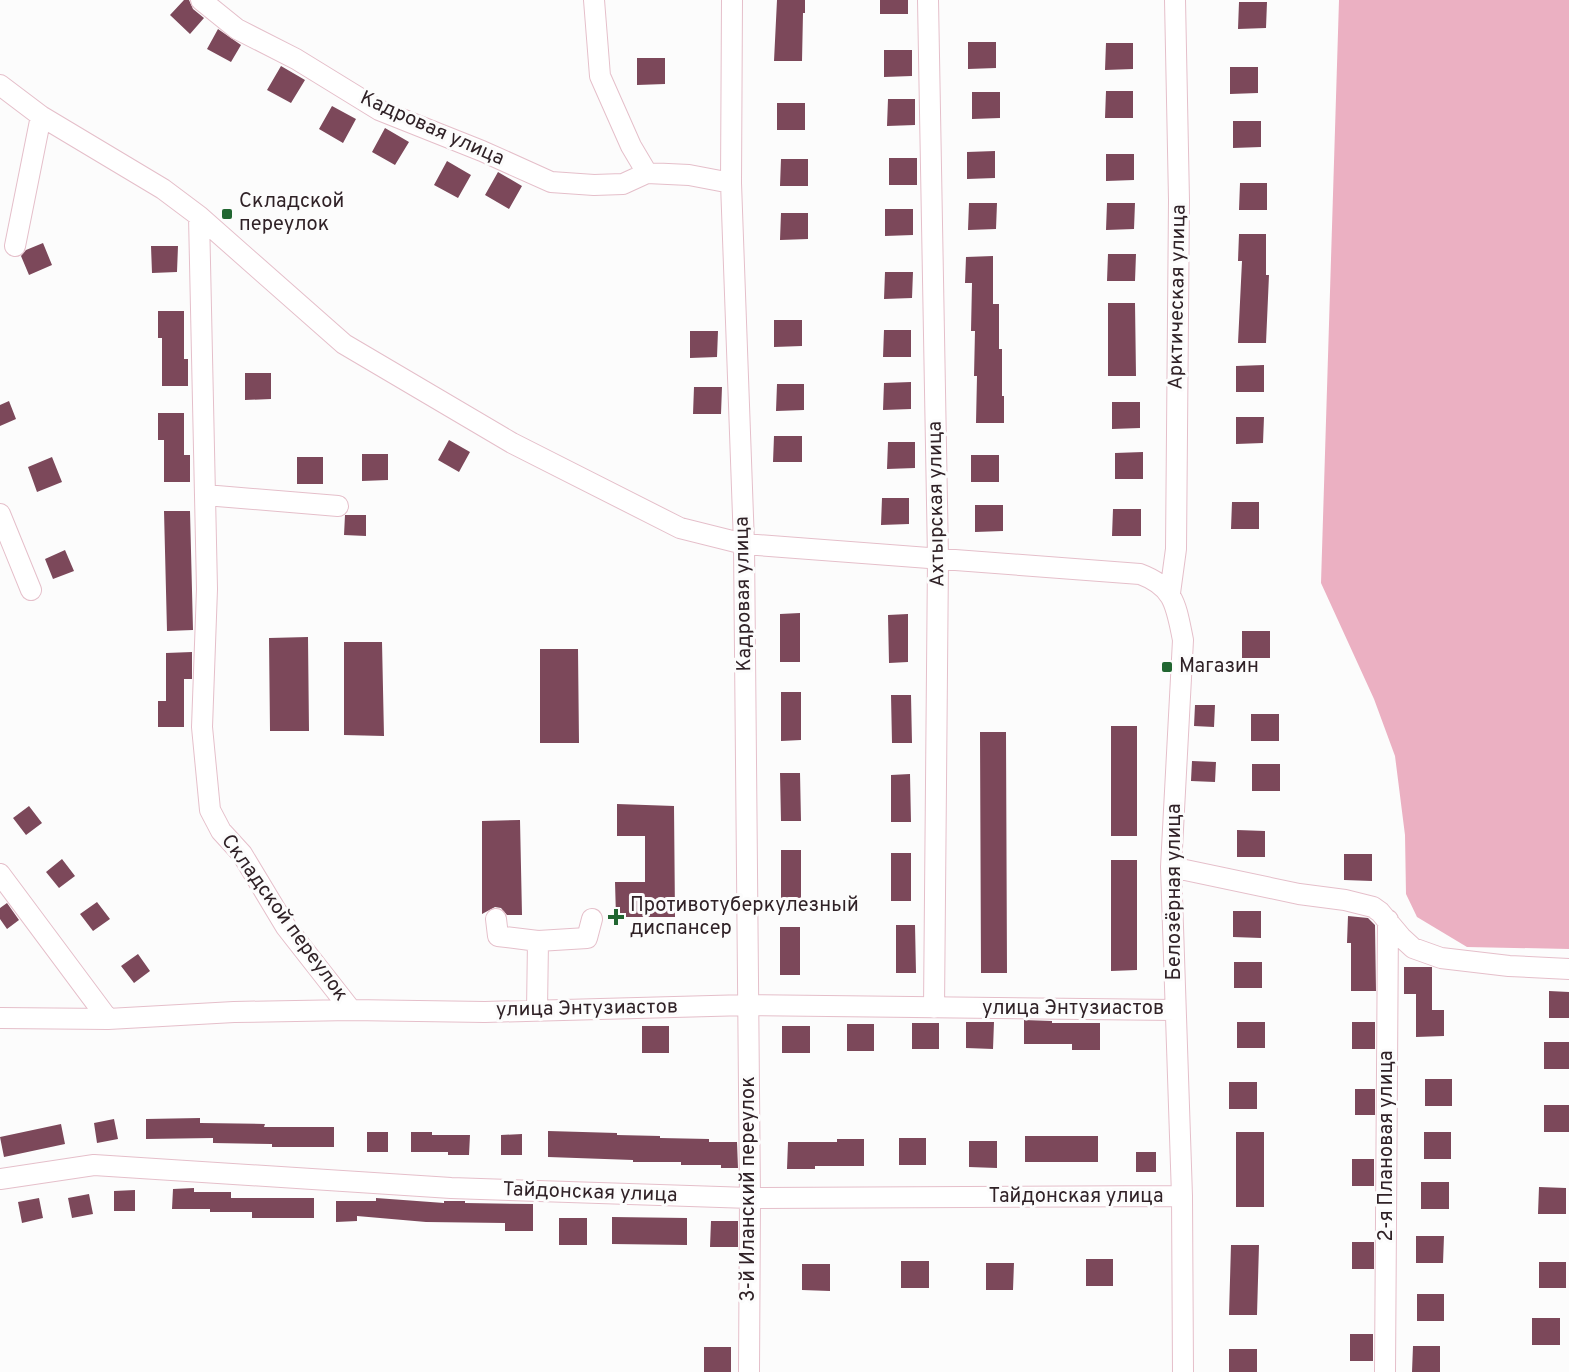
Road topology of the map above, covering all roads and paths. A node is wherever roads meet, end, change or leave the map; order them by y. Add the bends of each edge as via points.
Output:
1 (201, 0) edge
2 (594, 0) edge
3 (732, 0) edge
4 (928, 0) edge
5 (1175, 0) edge
6 (0, 84) edge
7 (41, 116) junction
8 (647, 172) junction
9 (731, 183) junction
10 (199, 216) junction
11 (15, 246) dead end
12 (205, 495) junction
13 (338, 506) dead end
14 (0, 514) edge
15 (744, 544) junction
16 (938, 558) junction
17 (31, 590) dead end
18 (1170, 594) junction
19 (1171, 867) junction
20 (0, 874) edge
21 (496, 919) dead end
22 (592, 919) dead end
23 (1388, 920) junction
24 (538, 941) junction
25 (1569, 969) edge
26 (748, 1005) junction
27 (934, 1008) junction
28 (351, 1010) junction
29 (537, 1010) junction
30 (1175, 1010) junction
31 (0, 1018) edge
32 (108, 1019) junction
33 (0, 1179) edge
34 (1182, 1196) junction
35 (750, 1198) junction
36 (749, 1372) edge
37 (1183, 1372) edge
38 (1385, 1372) edge

1 - 8 street, Кадровая улица via 237,28 379,110 551,182 623,184
2 - 8 street via 600,76
3 - 9 street, Кадровая улица
4 - 16 street, Ахтырская улица
5 - 18 street, Арктическая улица via 1179,200 1176,549
6 - 7 street
7 - 10 street via 163,189
7 - 11 street
8 - 9 street, Кадровая улица
9 - 15 street, Кадровая улица
10 - 12 street, Складской переулок
10 - 15 street via 344,344 512,443 669,523
12 - 13 street
12 - 28 street, Складской переулок via 207,589 202,727 210,810 221,831 242,854 285,927
14 - 17 street
15 - 16 street
15 - 26 street, Кадровая улица
16 - 18 street via 1140,574 1157,580
16 - 27 street, Ахтырская улица
18 - 19 street, Белозёрная улица via 1183,640
19 - 23 street via 1366,905
19 - 30 street, Белозёрная улица
20 - 32 street
21 - 24 street via 498,936
22 - 24 street via 586,938
23 - 25 street via 1413,948 1440,958
23 - 38 street, 2-я Плановая улица
24 - 29 street
26 - 27 street, улица Энтузиастов
26 - 29 street, улица Энтузиастов
26 - 35 street, 3-й Иланский переулок
27 - 30 street, улица Энтузиастов
28 - 29 street, улица Энтузиастов
28 - 32 street, улица Энтузиастов
30 - 34 street, Белозёрная улица
31 - 32 street, улица Энтузиастов
33 - 35 street, Тайдонская улица via 94,1165 451,1188
34 - 35 street, Тайдонская улица
34 - 37 street, Белозёрная улица
35 - 36 street, 3-й Иланский переулок

